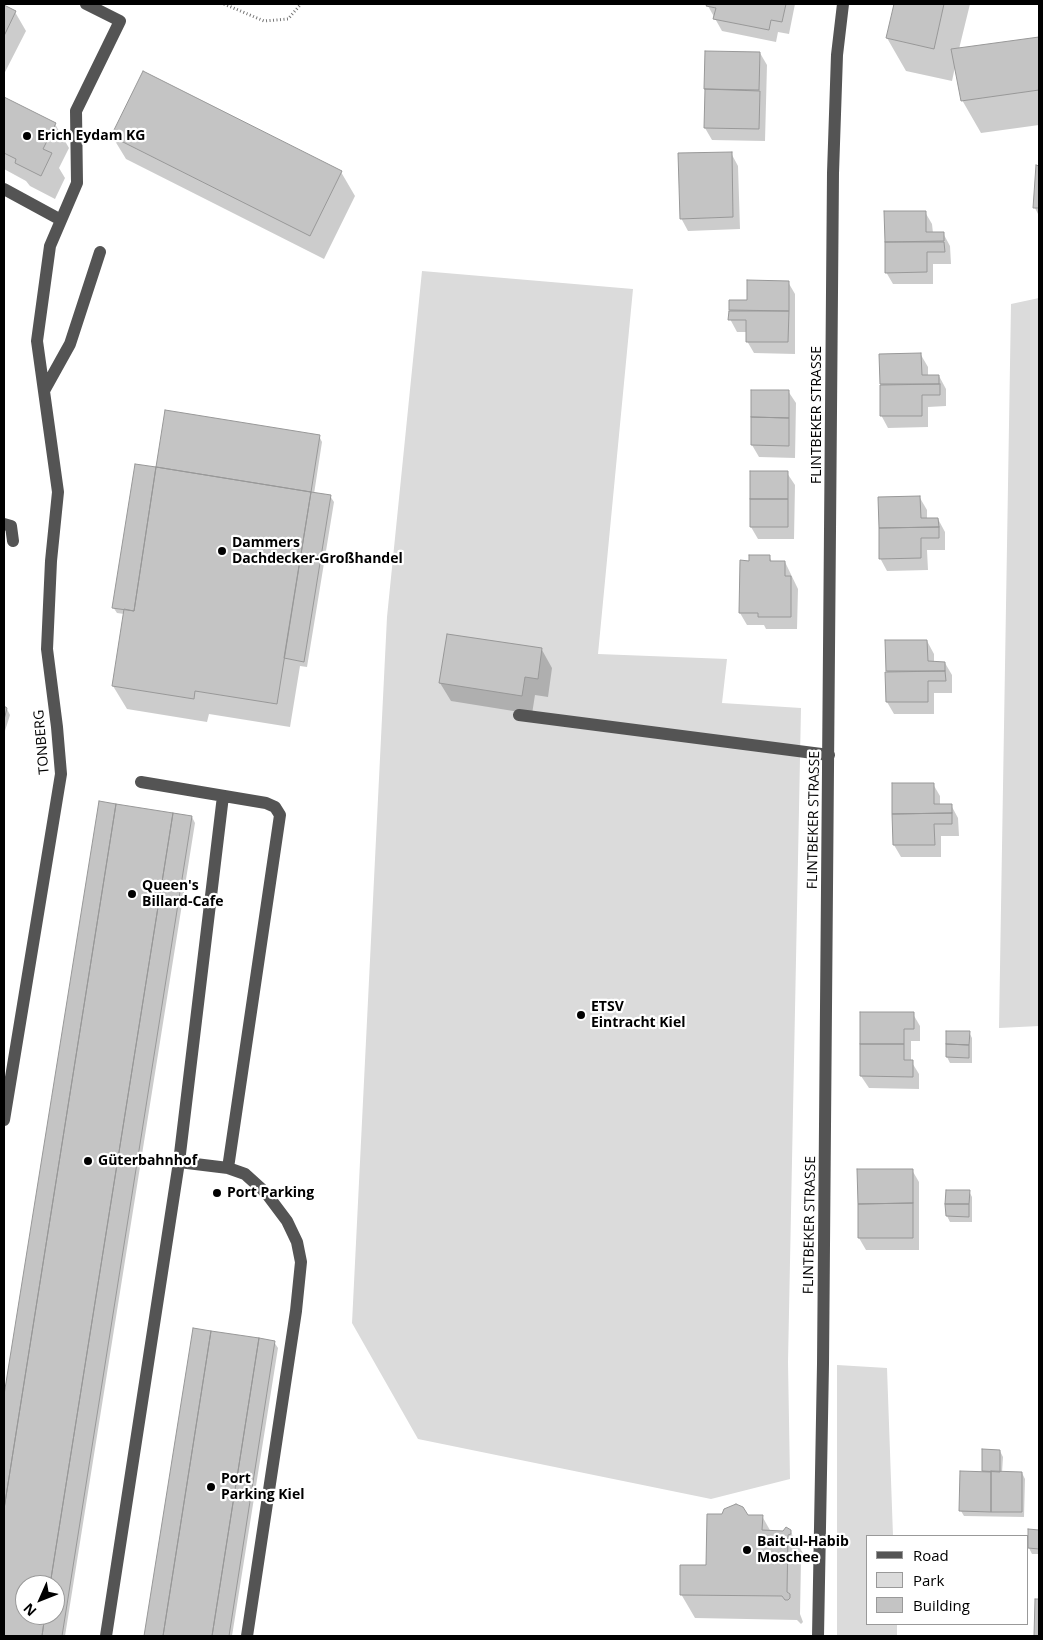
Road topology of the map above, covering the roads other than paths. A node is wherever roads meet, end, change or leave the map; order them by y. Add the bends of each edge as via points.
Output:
1 (86, 4) edge
2 (843, 4) edge
3 (4, 189) edge
4 (61, 220) junction
5 (100, 252) dead end
6 (45, 389) junction
7 (4, 524) edge
8 (14, 542) dead end
9 (519, 715) dead end
10 (829, 754) junction
11 (142, 782) dead end
12 (223, 796) junction
13 (4, 1120) edge
14 (179, 1162) junction
15 (228, 1168) junction
16 (106, 1636) edge
17 (247, 1636) edge
18 (818, 1636) edge

1 - 4 street, TONBERG via 120,20 76,111 77,183
2 - 10 street, FLINTBEKER STRASSE via 837,55 834,173
3 - 4 street
4 - 6 street, TONBERG via 50,246 37,341
5 - 6 street via 70,344
6 - 13 street, TONBERG via 58,492 47,649 61,774
7 - 8 street via 11,526
9 - 10 street
10 - 18 street, FLINTBEKER STRASSE
11 - 12 street
12 - 14 street
12 - 15 street via 266,803 276,807 280,815
14 - 15 street
14 - 16 street
15 - 17 street via 245,1174 266,1193 287,1221 297,1242 301,1262

